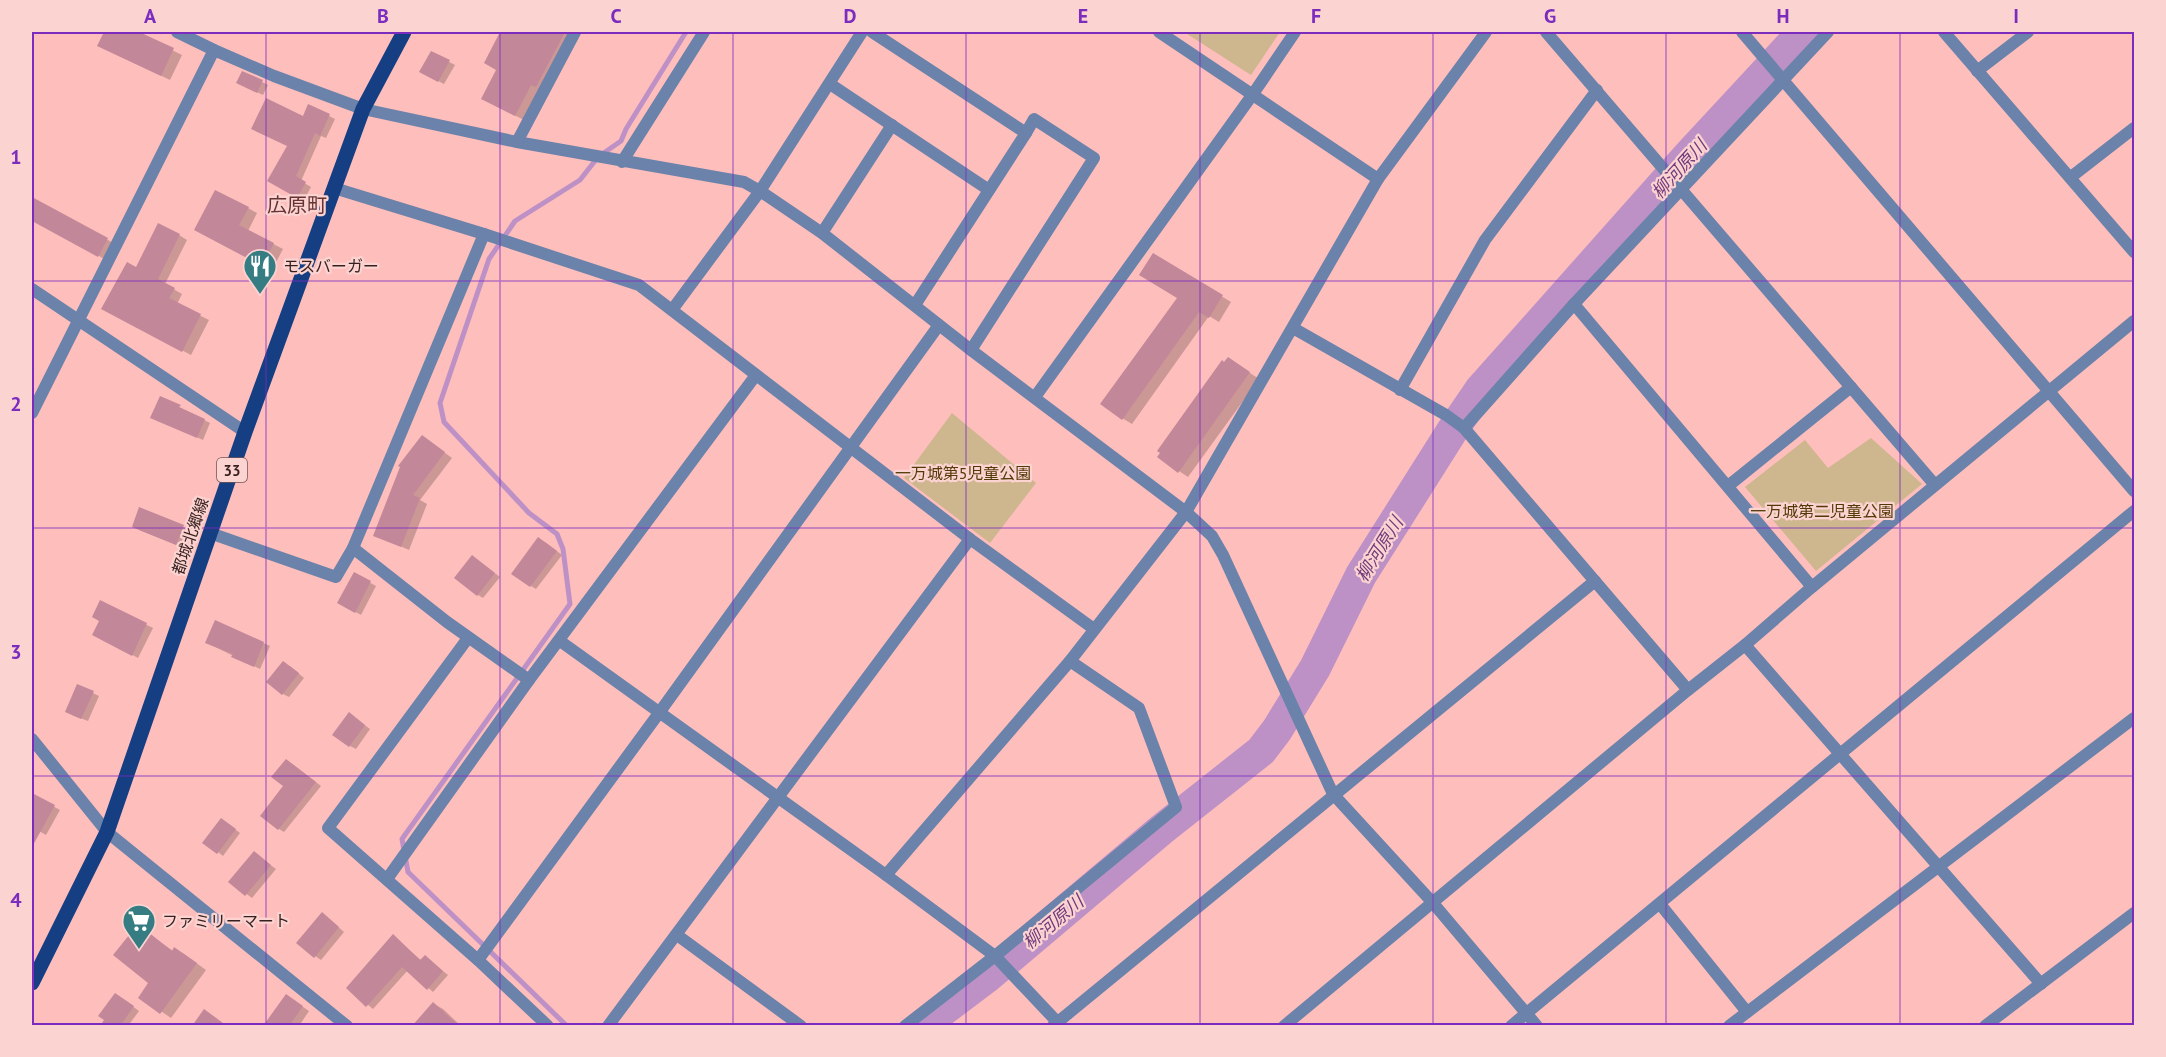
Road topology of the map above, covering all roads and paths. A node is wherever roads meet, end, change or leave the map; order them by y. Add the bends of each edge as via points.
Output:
1 (177, 32) edge
2 (404, 32) edge
3 (575, 32) edge
4 (704, 32) edge
5 (862, 32) edge
6 (872, 32) edge
7 (1159, 32) edge
8 (1295, 32) edge
9 (1486, 32) edge
10 (1546, 32) edge
11 (1742, 32) edge
12 (1828, 32) edge
13 (1944, 32) edge
14 (2028, 32) edge
15 (214, 50) junction
16 (1977, 71) junction
17 (1783, 79) junction
18 (830, 84) junction
19 (1597, 90) junction
20 (1253, 94) junction
21 (363, 109) junction
22 (892, 125) junction
23 (2134, 128) edge
24 (1026, 133) junction
25 (517, 142) junction
26 (622, 162) junction
27 (2071, 177) junction
28 (1378, 179) junction
29 (334, 188) junction
30 (989, 190) junction
31 (1680, 190) junction
32 (760, 191) junction
33 (822, 232) junction
34 (484, 234) junction
35 (2134, 252) edge
36 (32, 289) edge
37 (1574, 304) junction
38 (915, 305) junction
39 (672, 310) junction
40 (78, 321) junction
41 (2134, 321) edge
42 (939, 325) junction
43 (1293, 328) junction
44 (971, 350) junction
45 (756, 375) junction
46 (1851, 387) junction
47 (1400, 390) junction
48 (2050, 392) junction
49 (1035, 397) junction
50 (32, 413) edge
51 (1464, 428) junction
52 (245, 432) junction
53 (852, 447) junction
54 (1935, 485) junction
55 (1728, 486) junction
56 (2134, 491) edge
57 (2134, 511) edge
58 (1186, 512) junction
59 (210, 533) junction
60 (970, 539) junction
61 (353, 548) junction
62 (1595, 581) junction
63 (1812, 586) junction
64 (1094, 629) junction
65 (468, 638) junction
66 (560, 641) junction
67 (1745, 645) junction
68 (1070, 661) junction
69 (529, 680) junction
70 (1688, 690) junction
71 (659, 713) junction
72 (2134, 718) edge
73 (32, 738) edge
74 (1840, 753) junction
75 (1333, 794) junction
76 (777, 798) junction
77 (107, 832) junction
78 (1939, 867) junction
79 (886, 875) junction
80 (387, 879) junction
81 (1433, 903) junction
82 (1660, 904) junction
83 (2134, 913) edge
84 (676, 935) junction
85 (995, 956) junction
86 (478, 960) junction
87 (32, 983) edge
88 (2041, 984) junction
89 (1747, 1012) junction
90 (1526, 1014) junction
91 (1057, 1024) edge
92 (347, 1026) edge
93 (548, 1026) edge
94 (608, 1026) edge
95 (801, 1026) edge
96 (905, 1026) edge
97 (1284, 1026) edge
98 (1511, 1026) edge
99 (1537, 1026) edge
100 (1729, 1026) edge
101 (1985, 1026) edge

1 - 15 street
2 - 21 main road, 都城北郷線 / 33
3 - 25 street
4 - 26 street
5 - 18 street
6 - 24 street
7 - 20 street
8 - 20 street
9 - 28 street
10 - 19 street
11 - 17 street
12 - 17 street
13 - 16 street
14 - 16 street
15 - 21 street
15 - 40 street
16 - 27 street
17 - 31 street
17 - 48 street
18 - 22 street
18 - 32 street
19 - 31 street
19 - 47 street via 1485,240
20 - 28 street
20 - 49 street
21 - 25 street
21 - 29 main road, 都城北郷線 / 33
22 - 30 street
22 - 33 street
23 - 27 street
24 - 30 street
24 - 44 street via 1034,119 1094,158
25 - 26 street
26 - 32 street via 744,183
27 - 35 street
28 - 43 street
29 - 34 street
29 - 52 main road, 都城北郷線 / 33
30 - 38 street
31 - 37 street
31 - 46 street
32 - 33 street
32 - 39 street
33 - 38 street
34 - 39 street via 639,285
34 - 61 street
36 - 40 street
37 - 51 street
37 - 55 street
38 - 42 street
39 - 45 street
40 - 50 street
40 - 52 street
41 - 48 street
42 - 44 street
42 - 53 street
43 - 47 street
43 - 58 street
44 - 49 street
45 - 53 street
45 - 66 street
46 - 54 street
46 - 55 street
47 - 51 street
48 - 54 street
48 - 56 street
49 - 58 street
51 - 62 street
52 - 59 main road, 都城北郷線 / 33
53 - 60 street
53 - 71 street
54 - 63 street
55 - 63 street
57 - 74 street
58 - 64 street
58 - 75 street via 1212,536 1223,555
59 - 61 street via 336,577
59 - 77 main road, 都城北郷線 / 33
60 - 64 street
60 - 76 street
61 - 65 street
62 - 70 street
62 - 75 street
63 - 67 street
64 - 68 street
65 - 69 street
65 - 80 street via 328,828
66 - 69 street
66 - 71 street
67 - 70 street
67 - 74 street
68 - 79 street
68 - 85 street via 1139,708 1176,807
69 - 80 street
70 - 81 street
71 - 76 street
71 - 86 street
72 - 78 street
73 - 77 street
74 - 78 street
74 - 82 street
75 - 81 street
75 - 91 street
76 - 79 street
76 - 84 street
77 - 87 main road, 都城北郷線 / 33
77 - 92 street
78 - 88 street
78 - 89 street
79 - 85 street
80 - 86 street
81 - 90 street
81 - 97 street
82 - 89 street
82 - 90 street
83 - 88 street
84 - 94 street
84 - 95 street
85 - 91 street
85 - 96 street
86 - 93 street
88 - 101 street
89 - 100 street
90 - 98 street
90 - 99 street

